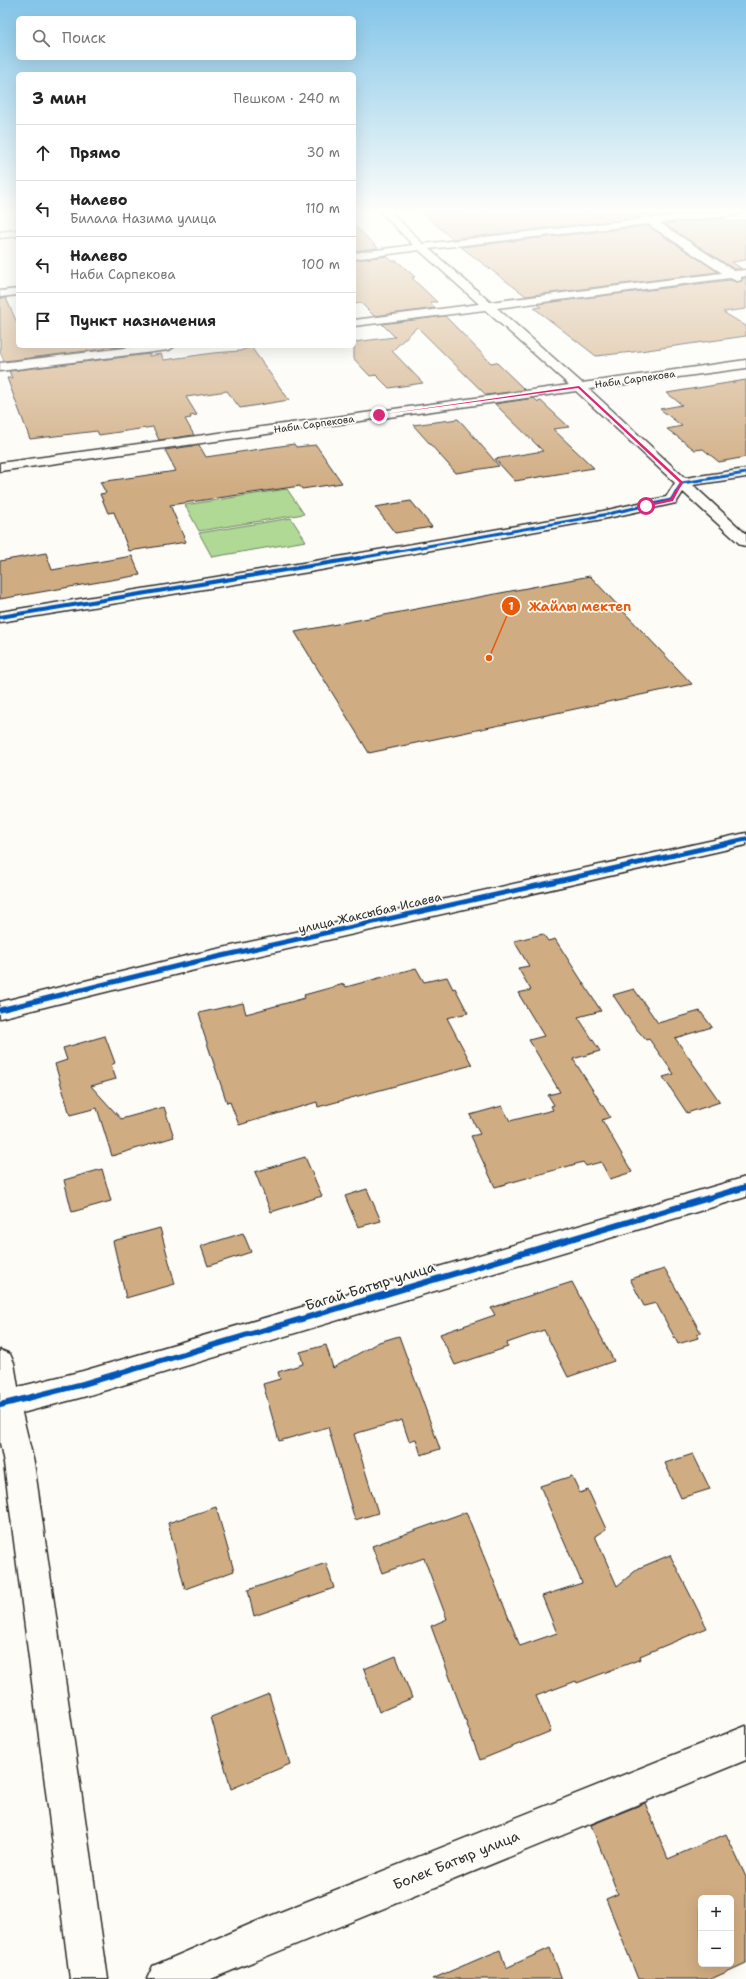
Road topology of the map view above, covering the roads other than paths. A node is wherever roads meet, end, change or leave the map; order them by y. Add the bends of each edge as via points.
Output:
1 (485, 304) edge
2 (487, 304) edge
3 (356, 323) edge
4 (153, 348) edge
5 (746, 364) edge
6 (0, 367) edge
7 (579, 387) junction
8 (0, 467) edge
9 (746, 473) edge
10 (682, 483) junction
11 (746, 542) edge
12 (0, 617) edge
13 (746, 839) edge
14 (0, 1010) edge
15 (746, 1187) edge
16 (0, 1364) edge
17 (3, 1405) edge
18 (746, 1743) edge
19 (89, 1979) edge
20 (166, 1979) edge

1 - 3 street
2 - 7 street
4 - 6 street
5 - 7 street, Наби Сарпекова
7 - 8 street, Наби Сарпекова
7 - 10 street
9 - 10 street
10 - 11 street
10 - 12 street via 672,500 610,514 315,566
13 - 14 street, улица Жаксыбая Исаева via 194,963
15 - 17 street, Багай Батыр улица via 90,1382
16 - 17 street
17 - 19 street via 18,1463
18 - 20 street, Болек Батыр улица

